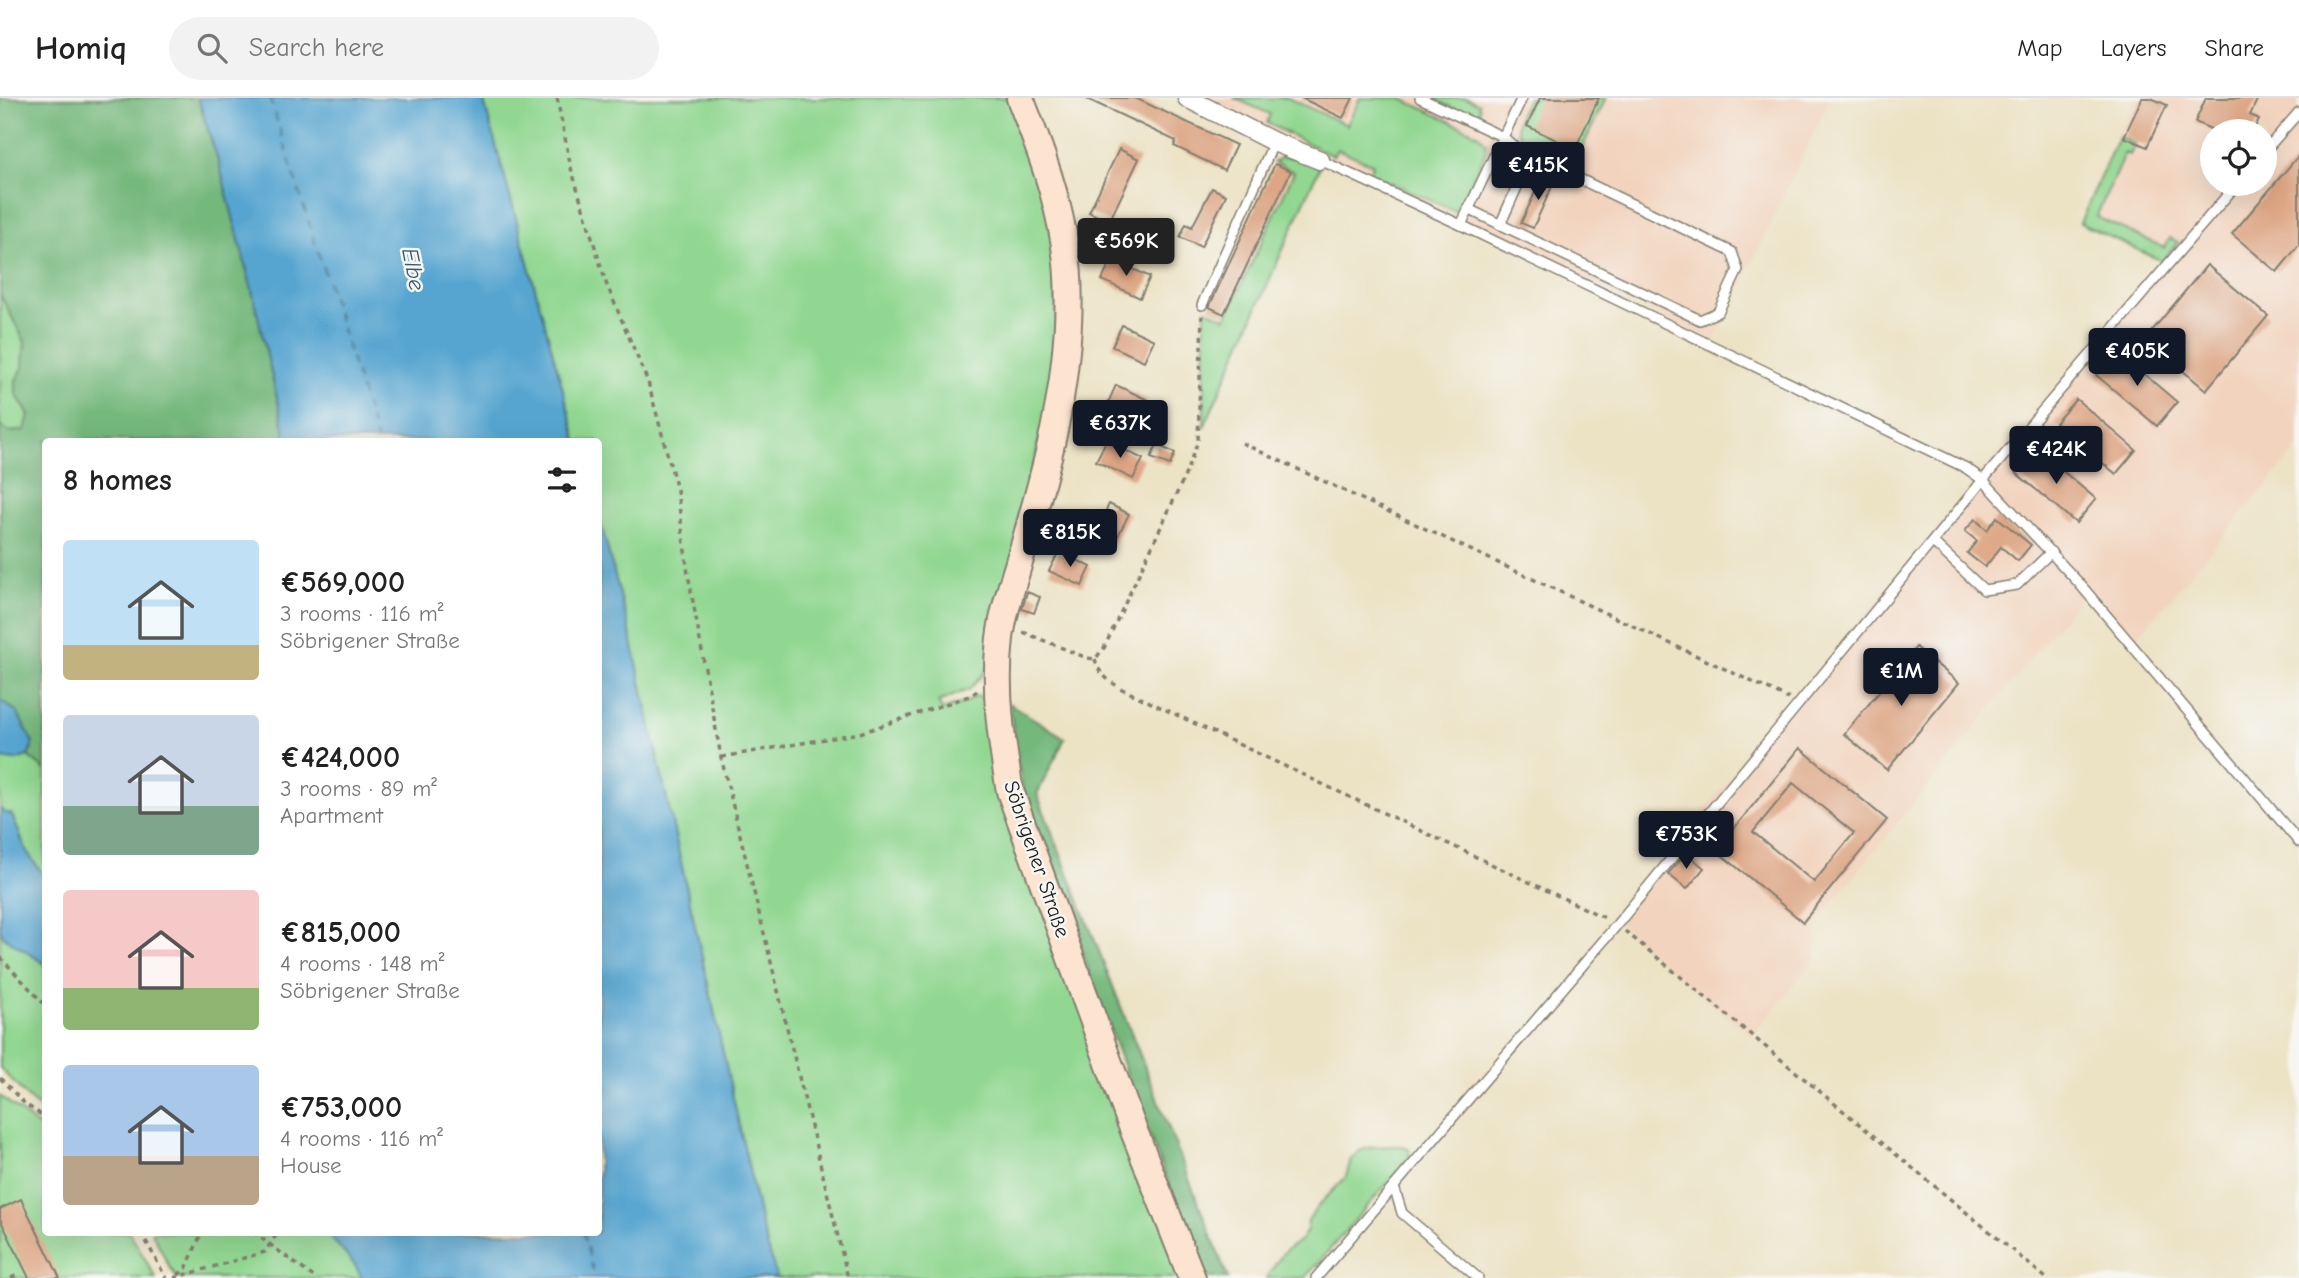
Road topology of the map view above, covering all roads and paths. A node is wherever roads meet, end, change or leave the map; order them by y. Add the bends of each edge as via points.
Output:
1 (557, 98) edge
2 (1020, 98) edge
3 (1187, 98) edge
4 (1420, 98) edge
5 (1522, 98) edge
6 (2299, 112) edge
7 (1503, 137) junction
8 (2277, 137) edge
9 (1274, 142) junction
10 (1531, 156) junction
11 (1320, 160) joint
12 (2228, 196) edge
13 (1468, 209) junction
14 (1461, 225) junction
15 (1500, 225) junction
16 (1202, 305) joint
17 (1242, 443) dead end
18 (1983, 480) junction
19 (1933, 542) junction
20 (2051, 552) junction
21 (1002, 622) junction
22 (1096, 659) junction
23 (996, 678) junction
24 (1800, 704) junction
25 (721, 757) junction
26 (2299, 842) edge
27 (1618, 924) junction
28 (0, 957) edge
29 (42, 1002) edge
30 (0, 1078) edge
31 (42, 1115) edge
32 (1394, 1187) junction
33 (143, 1236) edge
34 (200, 1236) edge
35 (258, 1236) edge
36 (275, 1236) edge
37 (269, 1244) junction
38 (20, 1274) dead end
39 (11, 1278) edge
40 (166, 1278) edge
41 (175, 1278) edge
42 (315, 1278) edge
43 (848, 1278) edge
44 (1192, 1278) edge
45 (1315, 1278) edge
46 (1478, 1278) edge
47 (2046, 1278) edge

1 - 25 path via 571,168 606,283 648,382 677,490
2 - 21 street, Söbrigener Straße via 1061,223 1067,260 1068,327 1060,396
3 - 9 street
4 - 7 lane
5 - 7 lane
6 - 8 lane
7 - 10 lane
7 - 13 lane
9 - 11 street
9 - 16 lane
10 - 15 lane
10 - 15 lane via 1732,252 1738,270 1718,312 1700,320
11 - 14 lane
12 - 18 lane
13 - 14 lane
13 - 15 lane
14 - 18 lane
16 - 22 path via 1198,441
17 - 24 path
18 - 19 lane
18 - 20 lane
19 - 20 lane via 1984,590 2017,585
19 - 24 lane
20 - 26 lane
21 - 22 path
21 - 23 street, Söbrigener Straße
22 - 27 path via 1098,670 1122,690
23 - 25 path via 972,695 860,733
23 - 44 street, Söbrigener Straße via 1010,791
24 - 27 lane
25 - 43 path
27 - 32 lane
27 - 47 path
28 - 29 path
30 - 31 path
32 - 45 lane
32 - 46 lane via 1402,1213
33 - 40 path
34 - 41 path via 186,1269
35 - 37 path
36 - 37 path
37 - 41 path via 265,1252
37 - 42 path
38 - 39 path

